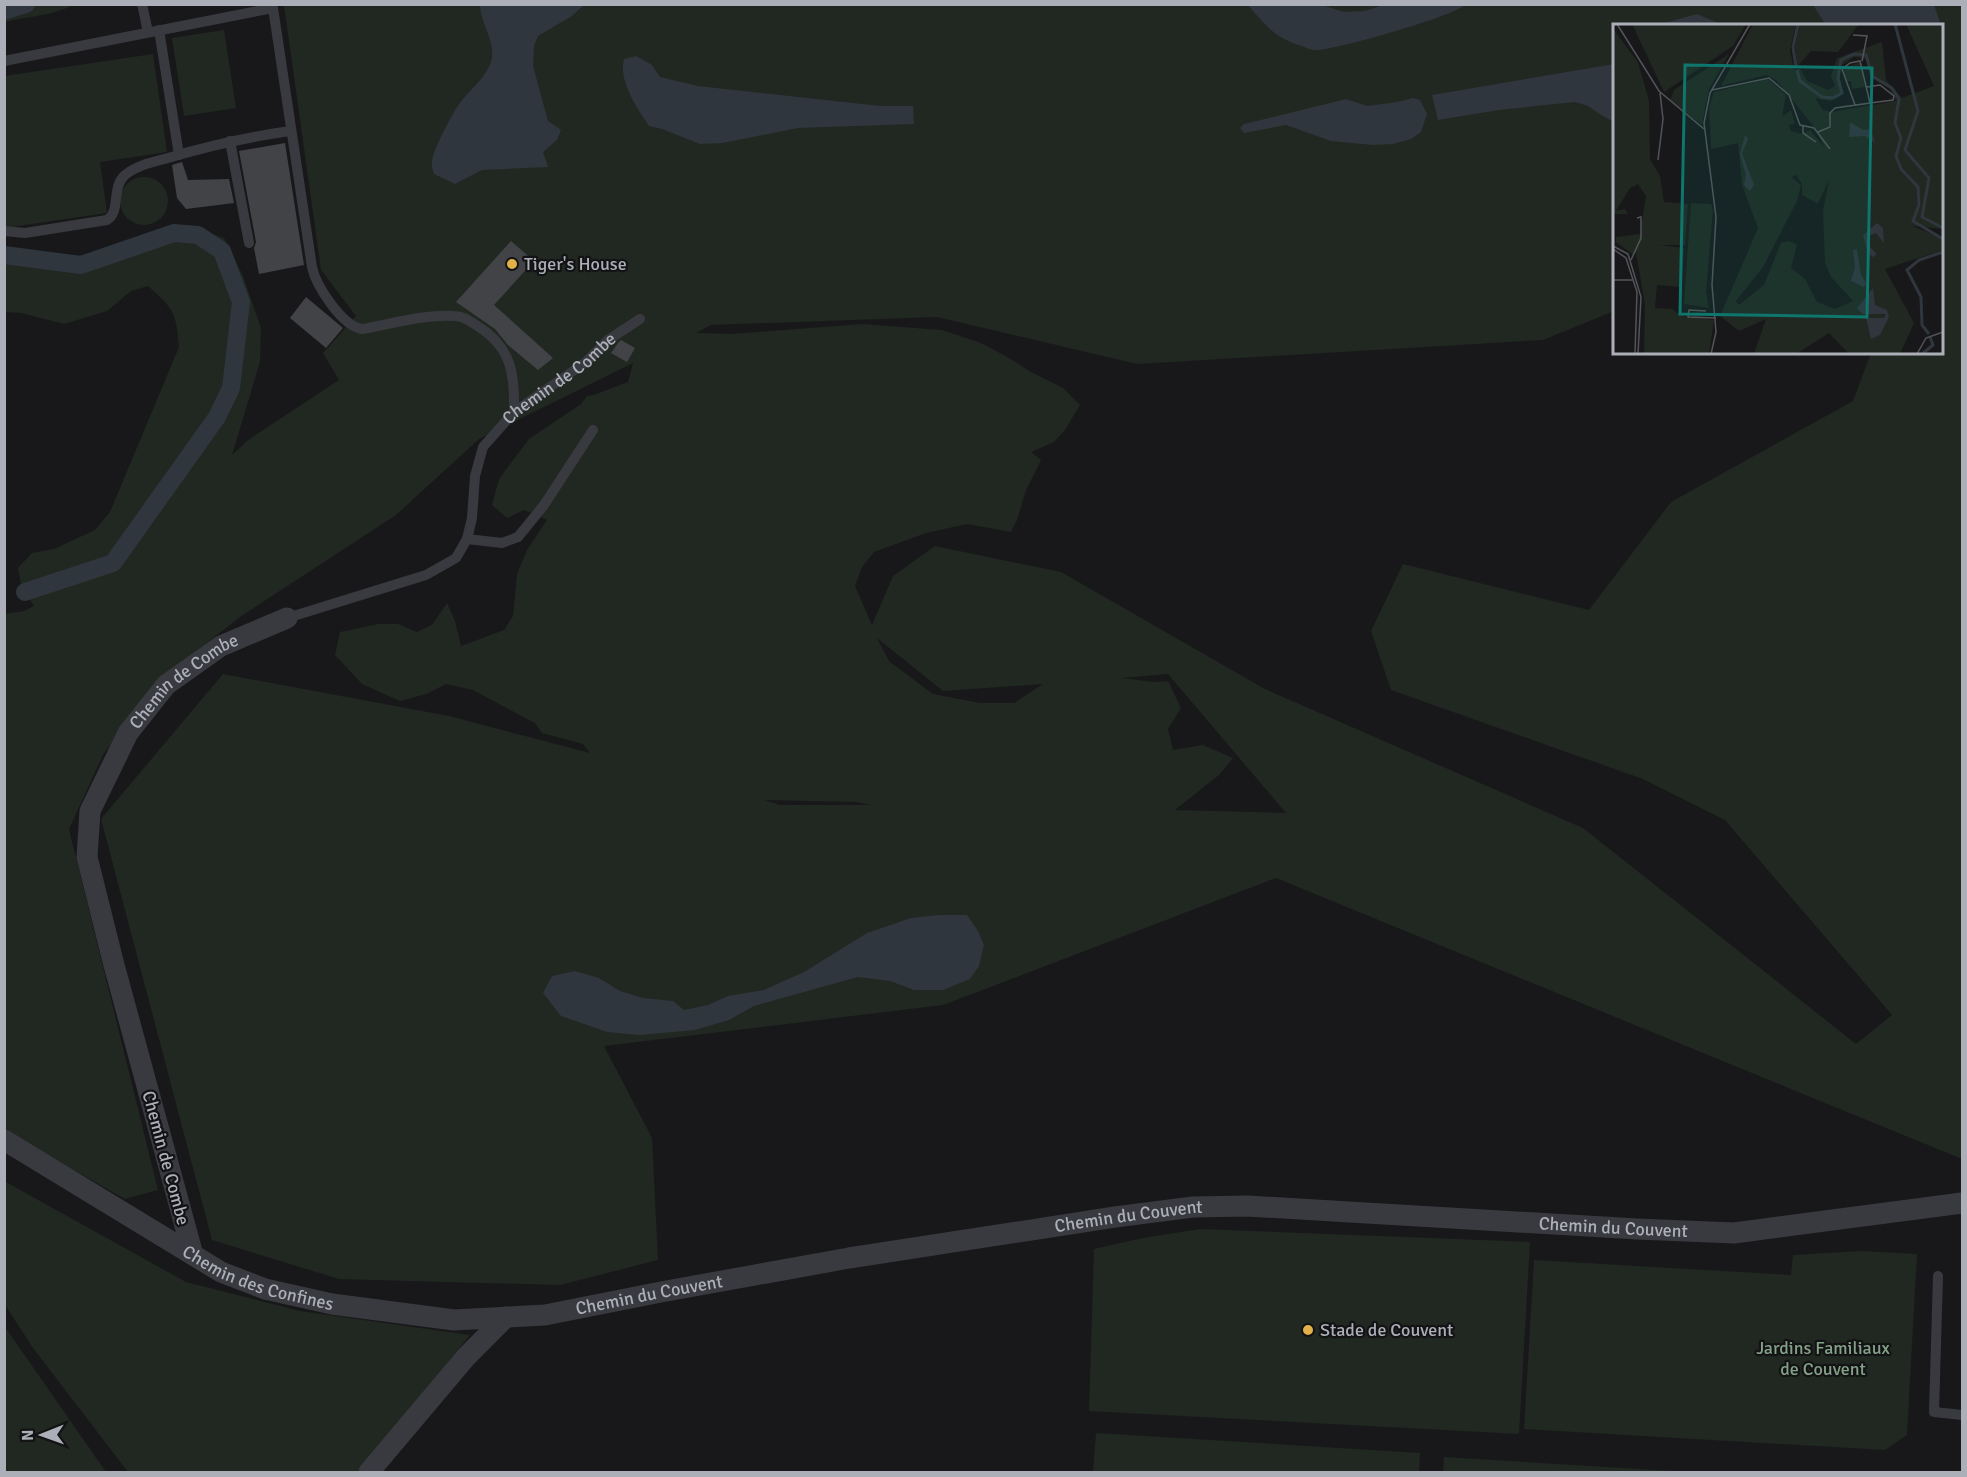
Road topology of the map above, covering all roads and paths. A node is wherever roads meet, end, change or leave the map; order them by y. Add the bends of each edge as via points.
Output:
1 (142, 4) edge
2 (272, 6) edge
3 (153, 31) junction
4 (4, 61) edge
5 (290, 131) junction
6 (230, 141) junction
7 (179, 155) junction
8 (4, 231) edge
9 (249, 243) dead end
10 (640, 319) dead end
11 (514, 412) junction
12 (593, 430) dead end
13 (467, 539) junction
14 (287, 618) joint
15 (4, 1140) edge
16 (1962, 1203) edge
17 (193, 1255) junction
18 (1938, 1276) dead end
19 (506, 1317) junction
20 (1962, 1415) edge
21 (369, 1473) edge

1 - 3 lane
2 - 3 lane
2 - 5 lane
3 - 4 lane
3 - 7 lane
5 - 6 lane
5 - 11 lane via 312,267 319,287 349,324 357,328 449,316 468,319 499,344 506,355 515,387
6 - 7 lane
6 - 9 lane
7 - 8 lane via 131,170 122,177 113,214 106,220 25,233
10 - 11 lane, Chemin de Combe
11 - 13 lane, Chemin de Combe via 483,447
12 - 13 lane via 518,537 502,543
13 - 14 lane, Chemin de Combe via 456,558 426,575
14 - 17 street, Chemin de Combe via 221,646 166,685 128,733 90,811 87,857
15 - 17 street, Chemin des Confines
16 - 19 street, Chemin du Couvent via 1734,1233 1247,1206 1193,1207 849,1258 545,1315
17 - 19 street, Chemin des Confines via 221,1272 265,1289 332,1304 454,1320
18 - 20 lane via 1934,1412
19 - 21 street via 466,1357

